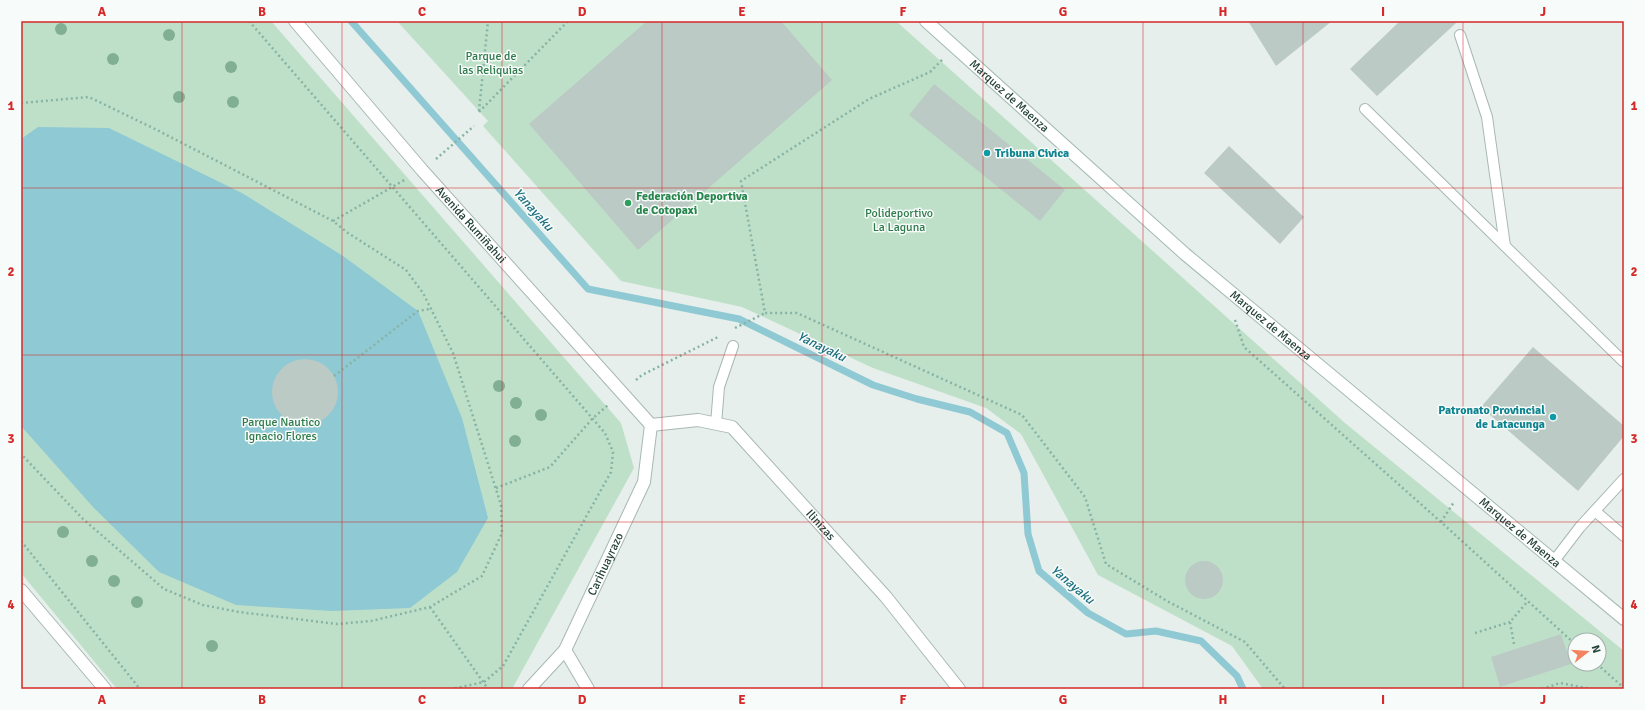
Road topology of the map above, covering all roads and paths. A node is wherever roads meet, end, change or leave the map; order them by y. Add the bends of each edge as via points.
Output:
1 (249, 21) edge
2 (295, 21) edge
3 (488, 21) edge
4 (568, 21) edge
5 (926, 21) edge
6 (1460, 34) dead end
7 (955, 47) junction
8 (21, 103) edge
9 (1365, 109) dead end
10 (474, 126) dead end
11 (442, 154) dead end
12 (422, 170) junction
13 (393, 187) junction
14 (333, 221) junction
15 (1505, 246) junction
16 (1224, 286) junction
17 (430, 308) junction
18 (765, 313) junction
19 (733, 329) dead end
20 (719, 336) dead end
21 (733, 346) dead end
22 (1624, 362) edge
23 (334, 376) dead end
24 (623, 392) junction
25 (592, 419) junction
26 (716, 424) junction
27 (651, 425) junction
28 (21, 454) edge
29 (1624, 479) edge
30 (1465, 487) junction
31 (496, 488) junction
32 (1595, 511) junction
33 (1440, 522) junction
34 (1624, 536) edge
35 (21, 541) edge
36 (1554, 561) junction
37 (21, 590) edge
38 (1528, 601) junction
39 (430, 607) junction
40 (1624, 619) edge
41 (1510, 622) junction
42 (1475, 633) dead end
43 (1567, 637) edge
44 (1514, 644) dead end
45 (565, 650) junction
46 (1606, 672) edge
47 (484, 682) junction
48 (1624, 688) edge
49 (105, 689) edge
50 (140, 689) edge
51 (452, 689) edge
52 (488, 689) edge
53 (529, 689) edge
54 (588, 689) edge
55 (959, 689) edge
56 (1285, 689) edge
57 (1542, 689) edge
58 (1587, 689) edge
59 (1591, 689) edge

1 - 13 path
2 - 12 street, Avenida Rumiñahui
3 - 4 path via 479,112
5 - 7 street, Marquez de Maenza
6 - 15 lane via 1487,117
7 - 16 street, Marquez de Maenza via 1098,177
7 - 18 path via 930,72 869,99 742,181
8 - 14 path via 89,97
9 - 15 lane
10 - 11 path
12 - 13 path
12 - 24 street, Avenida Rumiñahui
13 - 14 path
13 - 25 path
14 - 17 path via 348,234 406,270 423,293
15 - 22 lane
16 - 30 street, Marquez de Maenza
16 - 33 path via 1244,347
17 - 23 path via 418,311
17 - 31 path via 453,353
18 - 19 path
18 - 56 path via 797,312 1022,415 1086,497 1106,564 1167,601 1245,642
20 - 24 path via 642,375
21 - 26 lane via 719,387
24 - 25 path
24 - 27 street, Avenida Rumiñahui
25 - 31 path via 550,467
25 - 47 path via 610,442 613,452 611,472 503,666
26 - 27 street, Ilinizas via 698,420
26 - 55 street, Ilinizas via 732,427 886,597
27 - 45 street, Carihuayrazo via 644,482
28 - 39 path via 83,519 164,589 203,605 338,624 371,621
29 - 32 lane
30 - 33 path
30 - 36 street, Marquez de Maenza
31 - 39 path via 501,505 502,533 482,576
32 - 34 lane
32 - 36 lane
33 - 38 path
35 - 50 path
36 - 40 street, Marquez de Maenza
37 - 49 street
38 - 41 path
38 - 43 path
39 - 47 path
41 - 42 path
41 - 44 path
45 - 53 street, Carihuayrazo
45 - 54 street
46 - 48 path
47 - 51 path
47 - 52 path
57 - 58 path via 1560,683
58 - 59 path

